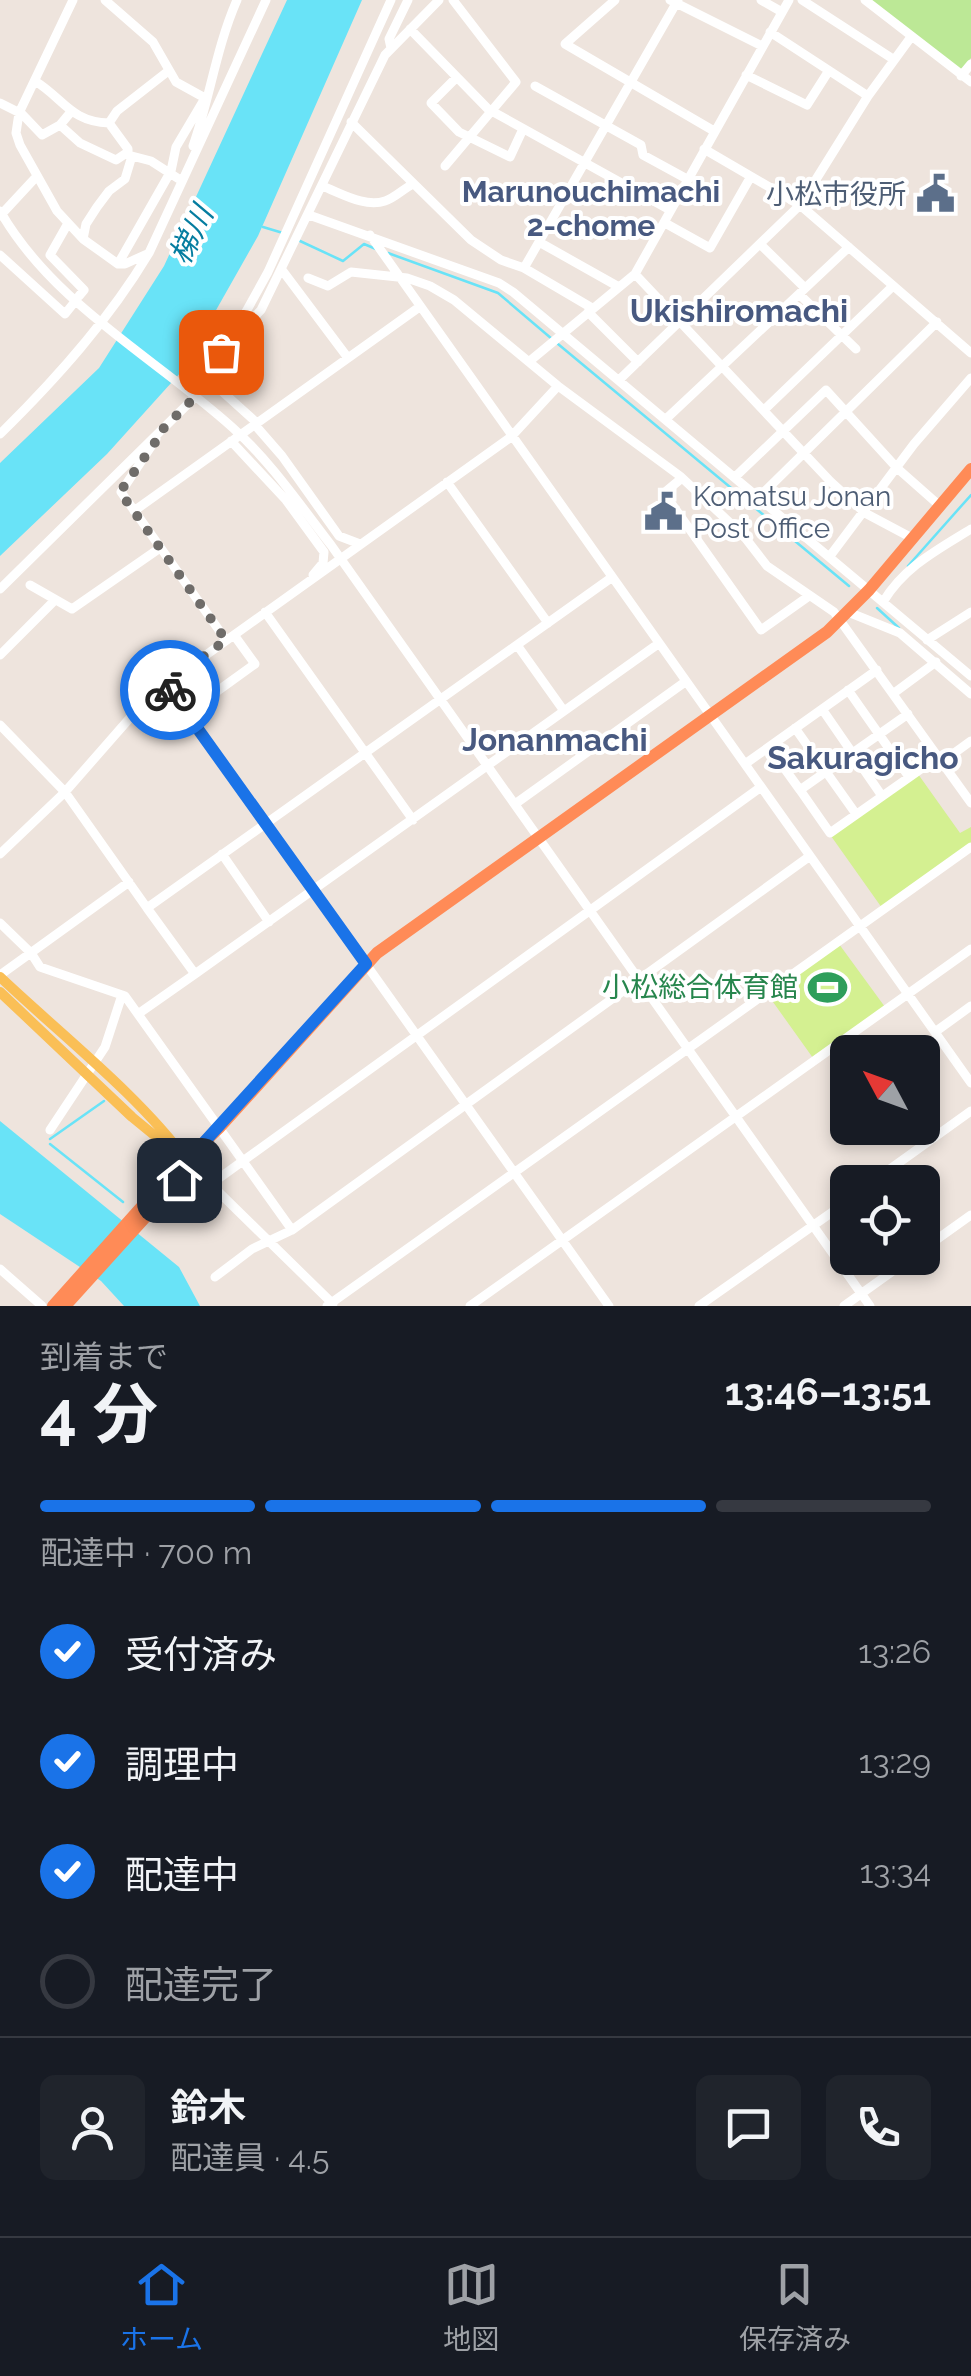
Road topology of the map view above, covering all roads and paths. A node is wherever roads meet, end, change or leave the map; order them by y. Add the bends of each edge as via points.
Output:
1 (73, 0) edge
2 (105, 0) edge
3 (237, 0) edge
4 (266, 0) edge
5 (392, 0) edge
6 (408, 0) edge
7 (439, 0) edge
8 (452, 0) edge
9 (615, 0) edge
10 (761, 0) edge
11 (788, 0) edge
12 (802, 0) edge
13 (865, 0) edge
14 (675, 1) edge
15 (782, 12) junction
16 (410, 28) junction
17 (770, 32) junction
18 (910, 37) junction
19 (762, 46) junction
20 (391, 48) junction
21 (893, 59) junction
22 (971, 64) edge
23 (167, 72) junction
24 (828, 72) junction
25 (746, 75) junction
26 (962, 76) junction
27 (456, 77) junction
28 (35, 81) junction
29 (971, 82) edge
30 (628, 83) junction
31 (535, 86) dead end
32 (868, 96) junction
33 (205, 98) junction
34 (0, 103) edge
35 (491, 111) junction
36 (19, 113) junction
37 (70, 113) junction
38 (351, 122) junction
39 (110, 123) junction
40 (60, 124) junction
41 (605, 125) junction
42 (523, 129) junction
43 (714, 131) junction
44 (469, 137) junction
45 (704, 149) junction
46 (130, 154) junction
47 (584, 162) junction
48 (190, 164) junction
49 (445, 166) dead end
50 (171, 171) junction
51 (37, 176) junction
52 (750, 178) junction
53 (687, 179) junction
54 (182, 181) junction
55 (413, 184) junction
56 (322, 186) junction
57 (800, 206) junction
58 (670, 210) junction
59 (1, 214) edge
60 (308, 215) junction
61 (666, 223) junction
62 (67, 225) junction
63 (83, 239) junction
64 (372, 239) junction
65 (538, 242) junction
66 (761, 245) junction
67 (849, 247) junction
68 (149, 253) junction
69 (0, 255) edge
70 (118, 264) junction
71 (524, 268) junction
72 (282, 270) junction
73 (394, 273) junction
74 (635, 274) junction
75 (308, 278) dead end
76 (893, 286) junction
77 (619, 287) junction
78 (802, 291) junction
79 (418, 308) junction
80 (590, 310) junction
81 (104, 322) junction
82 (937, 322) junction
83 (679, 323) junction
84 (560, 333) junction
85 (842, 335) junction
86 (971, 337) edge
87 (225, 348) junction
88 (856, 349) dead end
89 (967, 350) edge
90 (348, 358) junction
91 (530, 360) junction
92 (638, 362) junction
93 (722, 366) junction
94 (971, 378) edge
95 (619, 380) junction
96 (558, 386) junction
97 (192, 393) junction
98 (764, 410) junction
99 (845, 410) junction
100 (667, 418) junction
101 (256, 424) junction
102 (783, 430) junction
103 (0, 434) edge
104 (156, 436) junction
105 (511, 437) junction
106 (231, 442) junction
107 (804, 452) junction
108 (897, 468) junction
109 (970, 473) edge
110 (734, 477) junction
111 (682, 478) junction
112 (447, 482) junction
113 (758, 498) junction
114 (940, 506) junction
115 (134, 511) junction
116 (865, 514) junction
117 (971, 529) edge
118 (912, 538) junction
119 (360, 544) junction
120 (160, 548) junction
121 (830, 556) junction
122 (340, 559) junction
123 (611, 578) junction
124 (311, 579) junction
125 (30, 584) dead end
126 (0, 589) edge
127 (870, 590) junction
128 (810, 596) junction
129 (55, 600) junction
130 (883, 602) junction
131 (265, 612) junction
132 (971, 612) edge
133 (844, 616) junction
134 (548, 624) junction
135 (230, 637) junction
136 (927, 640) junction
137 (658, 644) junction
138 (517, 646) junction
139 (0, 655) edge
140 (944, 655) junction
141 (933, 664) junction
142 (876, 670) junction
143 (971, 676) edge
144 (685, 682) junction
145 (166, 684) junction
146 (848, 690) junction
147 (894, 694) junction
148 (971, 694) edge
149 (440, 700) junction
150 (822, 709) junction
151 (564, 711) junction
152 (187, 713) junction
153 (908, 714) junction
154 (709, 715) junction
155 (0, 725) edge
156 (795, 728) junction
157 (880, 735) junction
158 (971, 741) edge
159 (769, 747) junction
160 (365, 753) junction
161 (853, 753) junction
162 (940, 760) junction
163 (745, 764) junction
164 (488, 766) junction
165 (826, 772) junction
166 (909, 777) junction
167 (761, 787) junction
168 (800, 790) junction
169 (66, 792) junction
170 (882, 796) junction
171 (969, 797) edge
172 (514, 804) junction
173 (856, 814) junction
174 (412, 820) junction
175 (265, 824) junction
176 (538, 837) junction
177 (971, 847) edge
178 (0, 854) edge
179 (222, 854) junction
180 (810, 856) junction
181 (129, 882) junction
182 (313, 891) junction
183 (147, 908) junction
184 (589, 910) junction
185 (269, 922) junction
186 (0, 923) edge
187 (859, 926) junction
188 (971, 949) edge
189 (31, 953) junction
190 (366, 964) junction
191 (195, 974) junction
192 (0, 976) edge
193 (640, 980) junction
194 (0, 992) edge
195 (122, 995) junction
196 (908, 995) junction
197 (971, 1006) edge
198 (138, 1014) junction
199 (935, 1032) junction
200 (415, 1036) junction
201 (688, 1048) junction
202 (90, 1069) junction
203 (971, 1082) edge
204 (464, 1104) junction
205 (971, 1111) edge
206 (736, 1116) junction
207 (219, 1128) junction
208 (50, 1130) dead end
209 (242, 1159) junction
210 (187, 1161) junction
211 (896, 1165) edge
212 (515, 1174) junction
213 (211, 1184) junction
214 (830, 1213) edge
215 (971, 1214) edge
216 (814, 1225) junction
217 (292, 1230) junction
218 (940, 1237) edge
219 (562, 1240) junction
220 (271, 1242) junction
221 (0, 1269) edge
222 (888, 1275) edge
223 (215, 1277) dead end
224 (80, 1284) junction
225 (861, 1294) junction
226 (331, 1305) edge
227 (42, 1306) edge
228 (54, 1306) edge
229 (65, 1306) edge
230 (470, 1306) edge
231 (609, 1306) edge
232 (700, 1306) edge
233 (844, 1306) edge
234 (870, 1306) edge

1 - 28 street
2 - 23 street via 153,42
3 - 33 street
4 - 48 street
5 - 87 street via 268,272
6 - 20 street
7 - 16 street
8 - 35 street via 516,82
9 - 30 street via 565,44
10 - 15 street
11 - 15 street
12 - 21 street
13 - 18 street
14 - 19 street
14 - 30 street
15 - 17 street
16 - 20 street
16 - 27 street
17 - 19 street
17 - 24 street
18 - 21 street
18 - 26 street
19 - 25 street
20 - 38 street
21 - 32 street
22 - 26 street
23 - 33 street
23 - 39 street
24 - 25 street via 807,105
24 - 32 street
25 - 43 street
26 - 29 street
27 - 35 street
27 - 44 street via 431,103
28 - 36 street
28 - 37 street
30 - 41 street
30 - 43 street
31 - 41 street
32 - 57 street
33 - 48 street
33 - 50 street via 176,147
34 - 36 street
35 - 42 street
35 - 44 street
36 - 40 street via 42,135
36 - 51 street via 16,133
37 - 39 street
37 - 40 street
38 - 55 street
38 - 56 street
39 - 46 street
40 - 46 street via 80,143 116,160
41 - 47 street
41 - 53 street
42 - 44 street via 510,157
42 - 47 street
43 - 45 street
44 - 49 street
45 - 52 street
45 - 53 street
46 - 50 street
46 - 63 street via 125,179 96,208
47 - 58 street
47 - 65 street
48 - 54 street
50 - 54 street
50 - 70 street
51 - 59 street
51 - 62 street
52 - 57 street
52 - 61 street via 710,248
53 - 58 street
54 - 68 street
55 - 56 street via 371,204
55 - 71 street via 471,240
56 - 60 street
57 - 66 street
57 - 67 street
58 - 61 street
59 - 81 street via 39,267
60 - 64 street
60 - 72 street
61 - 74 street
62 - 63 street
62 - 69 street via 50,255 84,290 65,314
63 - 70 street
64 - 73 street
64 - 84 street via 499,283
65 - 71 street
65 - 77 street
66 - 78 street
66 - 83 street
67 - 76 street
67 - 78 street
68 - 70 street
68 - 81 street
71 - 80 street
72 - 87 street via 261,310
72 - 90 street
73 - 75 street via 351,272 328,286
73 - 79 street
73 - 91 street via 454,300
74 - 77 street
74 - 83 street
76 - 82 street
76 - 85 street
77 - 80 street
78 - 85 street
78 - 93 street
79 - 90 street
79 - 105 street
80 - 84 street
80 - 92 street
81 - 97 street
81 - 103 street
82 - 89 street
82 - 99 street
83 - 92 street
83 - 93 street
84 - 91 street
84 - 95 street
85 - 88 street
85 - 98 street
86 - 89 street
87 - 97 street
87 - 101 street via 216,386
90 - 101 street
91 - 96 street
92 - 95 street
93 - 98 street
93 - 100 street
94 - 108 street
95 - 100 street
96 - 105 street
96 - 111 street
97 - 104 street
97 - 122 street via 266,461
98 - 102 street
99 - 102 street via 826,390
99 - 107 street
99 - 108 street
100 - 110 street
101 - 106 street
101 - 119 street via 338,536
102 - 107 street
102 - 110 street
104 - 115 street via 120,492
104 - 126 street
105 - 112 street
105 - 123 street
106 - 115 street
106 - 124 street via 324,552
107 - 113 street
107 - 116 street
108 - 114 street
108 - 116 street
109 - 114 highway
110 - 113 street
111 - 128 street via 743,534 766,566
111 - 128 street via 664,493 761,630
112 - 119 street
112 - 134 street
113 - 121 street
114 - 118 highway
115 - 120 street
116 - 118 street
116 - 121 street
117 - 130 street via 903,574
118 - 127 highway
119 - 122 street
120 - 129 street via 72,609
120 - 135 street
121 - 127 street
122 - 124 street
122 - 149 street
123 - 134 street
123 - 137 street
124 - 131 street
125 - 129 street
127 - 130 street
127 - 133 highway
128 - 133 street
129 - 139 street
130 - 136 street
131 - 135 street
131 - 160 street
132 - 136 street
133 - 141 street via 900,633
133 - 142 street
133 - 154 highway
134 - 138 street
135 - 145 street
135 - 152 street via 255,664
136 - 140 street
137 - 144 street
137 - 151 street
138 - 149 street
138 - 151 street
140 - 141 street
140 - 143 street
141 - 147 street
141 - 148 street
142 - 146 street
142 - 147 street
144 - 154 street
144 - 172 street
145 - 152 street
145 - 169 street
146 - 150 street
146 - 157 street
147 - 153 street
149 - 160 street
149 - 164 street
150 - 156 street
150 - 161 street
151 - 164 street
152 - 175 street
153 - 157 street
153 - 162 street
154 - 163 street
154 - 176 highway
155 - 169 street
156 - 159 street
156 - 165 street
157 - 161 street
157 - 166 street
158 - 162 street
159 - 163 street
159 - 168 street
160 - 174 street
160 - 175 street
161 - 165 street
161 - 170 street
162 - 166 street
162 - 171 street
163 - 167 street
164 - 172 street
164 - 174 street
165 - 168 street
165 - 173 street
166 - 170 street
167 - 180 street
167 - 184 street
168 - 173 street via 830,833
169 - 178 street
169 - 181 street
170 - 173 street
172 - 176 street
174 - 182 street
175 - 179 street
175 - 182 street
176 - 184 street
176 - 190 highway
177 - 187 street
179 - 183 street
179 - 185 street
180 - 187 street
180 - 193 street
181 - 183 street
181 - 189 street
182 - 185 street
182 - 190 street
183 - 191 street
184 - 193 street
184 - 200 street
185 - 191 street
186 - 189 street
187 - 196 street
187 - 201 street
188 - 196 street
189 - 192 street
189 - 195 street via 40,967
190 - 200 street
190 - 207 highway
191 - 198 street
192 - 202 main road
193 - 201 street
193 - 204 street
194 - 202 main road
195 - 198 street
195 - 202 street via 105,1047
196 - 199 street
196 - 206 street
197 - 199 street
198 - 207 street
199 - 203 street
200 - 204 street
200 - 209 street
201 - 206 street
201 - 212 street
202 - 208 street
202 - 210 main road
204 - 212 street
204 - 217 street
205 - 211 street
206 - 216 street
206 - 219 street
207 - 209 street
207 - 210 highway
209 - 213 street
209 - 217 street
210 - 213 street
210 - 224 highway
212 - 219 street
212 - 226 street
213 - 220 street
214 - 216 street
215 - 218 street
216 - 225 street
216 - 232 street
217 - 220 street
219 - 230 street
219 - 231 street
220 - 223 street
220 - 226 street
221 - 227 street
222 - 225 street
224 - 228 highway
224 - 229 highway
225 - 233 street
225 - 234 street

